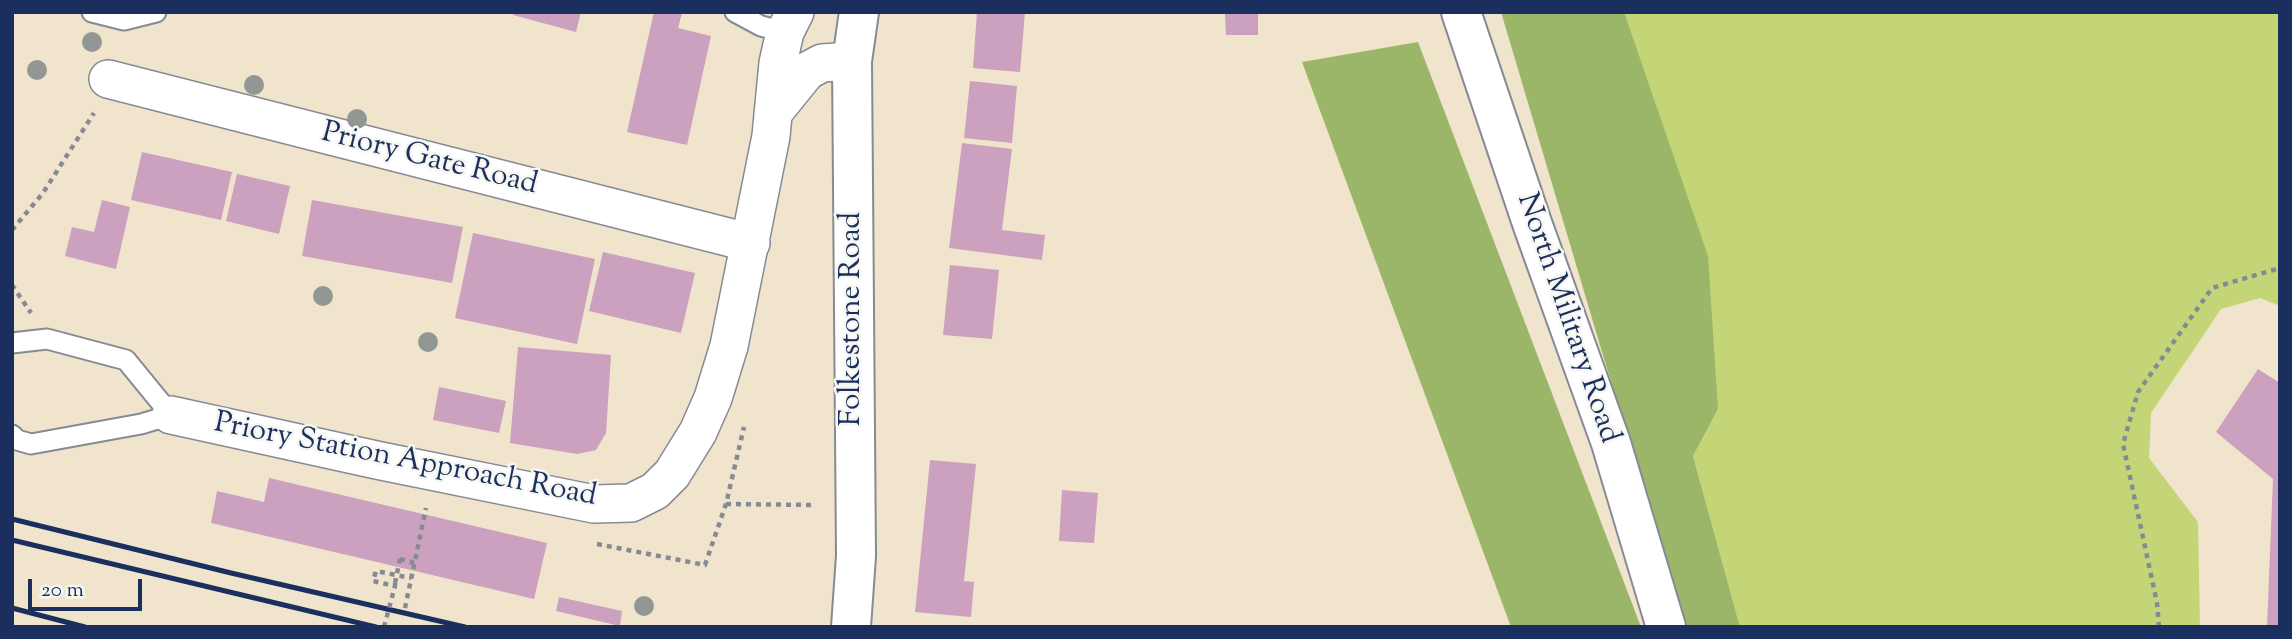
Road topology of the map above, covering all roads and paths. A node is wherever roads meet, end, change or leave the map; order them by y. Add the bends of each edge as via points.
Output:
1 (92, 12) edge
2 (156, 12) edge
3 (735, 12) edge
4 (859, 12) edge
5 (1461, 12) edge
6 (790, 22) edge
7 (852, 61) junction
8 (117, 81) joint
9 (773, 113) junction
10 (12, 230) edge
11 (751, 243) junction
12 (2280, 268) edge
13 (12, 343) edge
14 (171, 415) junction
15 (12, 435) edge
16 (726, 504) dead end
17 (816, 505) dead end
18 (425, 513) dead end
19 (414, 563) junction
20 (411, 578) junction
21 (395, 584) junction
22 (405, 608) dead end
23 (384, 627) edge
24 (851, 627) edge
25 (1666, 627) edge
26 (2159, 627) edge

1 - 2 lane via 124,20
3 - 6 lane via 761,26
4 - 7 street, Folkestone Road
5 - 25 street, North Military Road via 1611,443
6 - 9 street, Priory Station Approach Road via 778,63
7 - 9 street via 822,63 807,71
7 - 24 street, Folkestone Road via 856,556
8 - 10 path via 43,193
8 - 11 street, Priory Gate Road
9 - 11 street, Priory Station Approach Road
11 - 14 street, Priory Station Approach Road via 729,346 698,432 672,474 655,491 631,503 594,503
12 - 26 path via 2212,288 2138,392 2123,444
13 - 14 lane via 47,339 126,360
14 - 15 lane via 31,444
16 - 17 path
18 - 19 path
19 - 20 path
19 - 21 path, bridge via 400,559
20 - 21 path via 376,570 373,582
20 - 22 path
21 - 23 path, bridge

